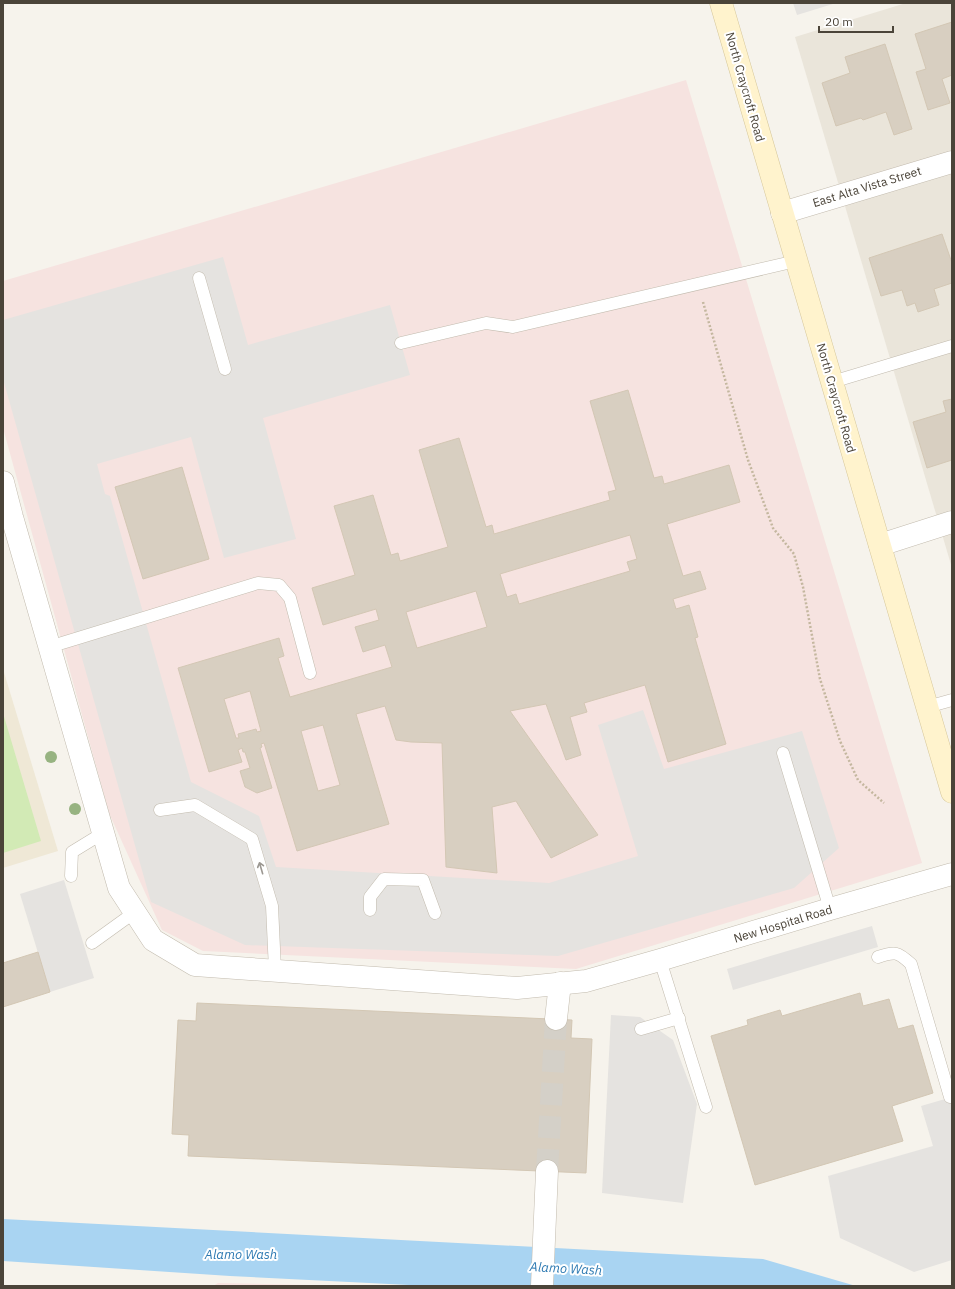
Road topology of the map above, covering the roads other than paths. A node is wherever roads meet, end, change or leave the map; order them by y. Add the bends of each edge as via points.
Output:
1 (721, 3) edge
2 (952, 162) edge
3 (782, 213) junction
4 (796, 261) junction
5 (199, 278) dead end
6 (401, 343) dead end
7 (952, 346) edge
8 (225, 369) dead end
9 (832, 382) junction
10 (3, 482) edge
11 (952, 522) edge
12 (880, 545) junction
13 (49, 647) junction
14 (310, 673) dead end
15 (952, 700) edge
16 (927, 707) junction
17 (783, 753) dead end
18 (952, 792) edge
19 (160, 810) dead end
20 (103, 833) junction
21 (952, 874) edge
22 (71, 876) dead end
23 (830, 909) junction
24 (370, 910) dead end
25 (135, 912) junction
26 (435, 913) dead end
27 (92, 943) dead end
28 (878, 957) dead end
29 (660, 960) junction
30 (275, 970) junction
31 (560, 983) junction
32 (679, 1018) junction
33 (556, 1019) tunnel mouth
34 (641, 1029) dead end
35 (950, 1097) dead end
36 (706, 1106) dead end
37 (547, 1171) tunnel mouth
38 (542, 1286) edge

1 - 3 main road, North Craycroft Road
2 - 3 street, East Alta Vista Street
3 - 4 main road, North Craycroft Road
4 - 6 lane via 513,327 486,324
4 - 9 main road, North Craycroft Road
5 - 8 lane
7 - 9 lane
9 - 12 main road, North Craycroft Road
10 - 13 street, New Hospital Road
11 - 12 street
12 - 16 main road, North Craycroft Road
13 - 14 lane via 258,583 278,585 290,598
13 - 20 street, New Hospital Road
15 - 16 lane
16 - 18 main road, North Craycroft Road
17 - 23 lane
30 -> 19 lane via 272,906 252,839 194,805
20 - 22 lane via 72,852
20 - 25 street, New Hospital Road via 119,888
21 - 23 street, New Hospital Road
23 - 29 street, New Hospital Road
24 - 26 lane via 370,897 384,879 423,880
25 - 27 lane
25 - 30 street, New Hospital Road via 153,940 195,965
28 - 35 lane via 888,954 901,955 911,964
29 - 31 street, New Hospital Road via 586,981
29 - 32 lane
30 - 31 street, New Hospital Road via 517,988
31 - 33 street
32 - 34 lane
32 - 36 lane
37 - 38 street

